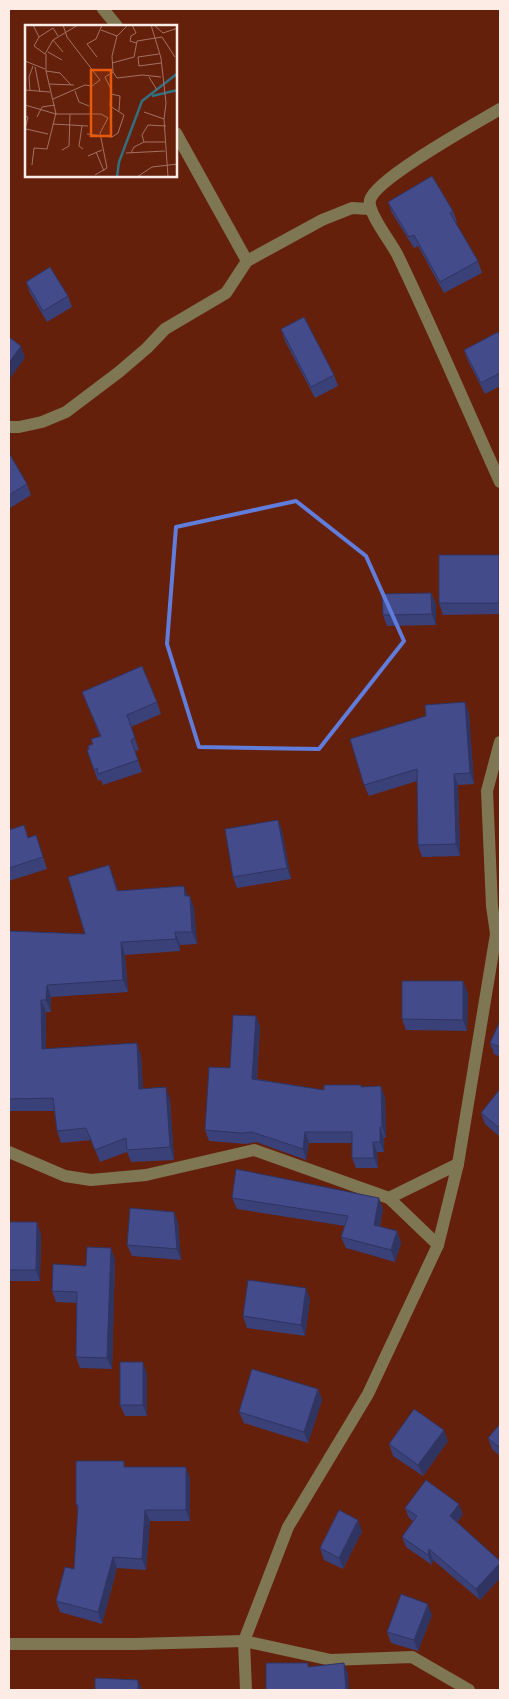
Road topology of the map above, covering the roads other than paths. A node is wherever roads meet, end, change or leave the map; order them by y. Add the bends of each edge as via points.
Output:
1 (103, 9) edge
2 (116, 25) edge
3 (500, 109) edge
4 (178, 137) edge
5 (370, 209) junction
6 (247, 260) junction
7 (9, 427) edge
8 (500, 482) edge
9 (500, 742) edge
10 (498, 936) edge
11 (9, 1152) edge
12 (458, 1164) junction
13 (389, 1198) junction
14 (438, 1244) junction
15 (244, 1641) junction
16 (9, 1644) edge
17 (246, 1690) edge
18 (469, 1690) edge

1 - 2 street
3 - 5 street via 399,171 375,190
4 - 6 street
5 - 6 street via 352,208 322,220
5 - 8 street via 398,254
6 - 7 street via 226,293 165,328 147,348 66,412 42,422
9 - 10 street via 488,791 492,906
10 - 12 street
11 - 13 street via 65,1176 91,1180 146,1175 254,1150
12 - 13 street
12 - 14 street
13 - 14 street
14 - 15 street via 368,1394 288,1527
15 - 16 street
15 - 17 street
15 - 18 street via 331,1660 412,1657

